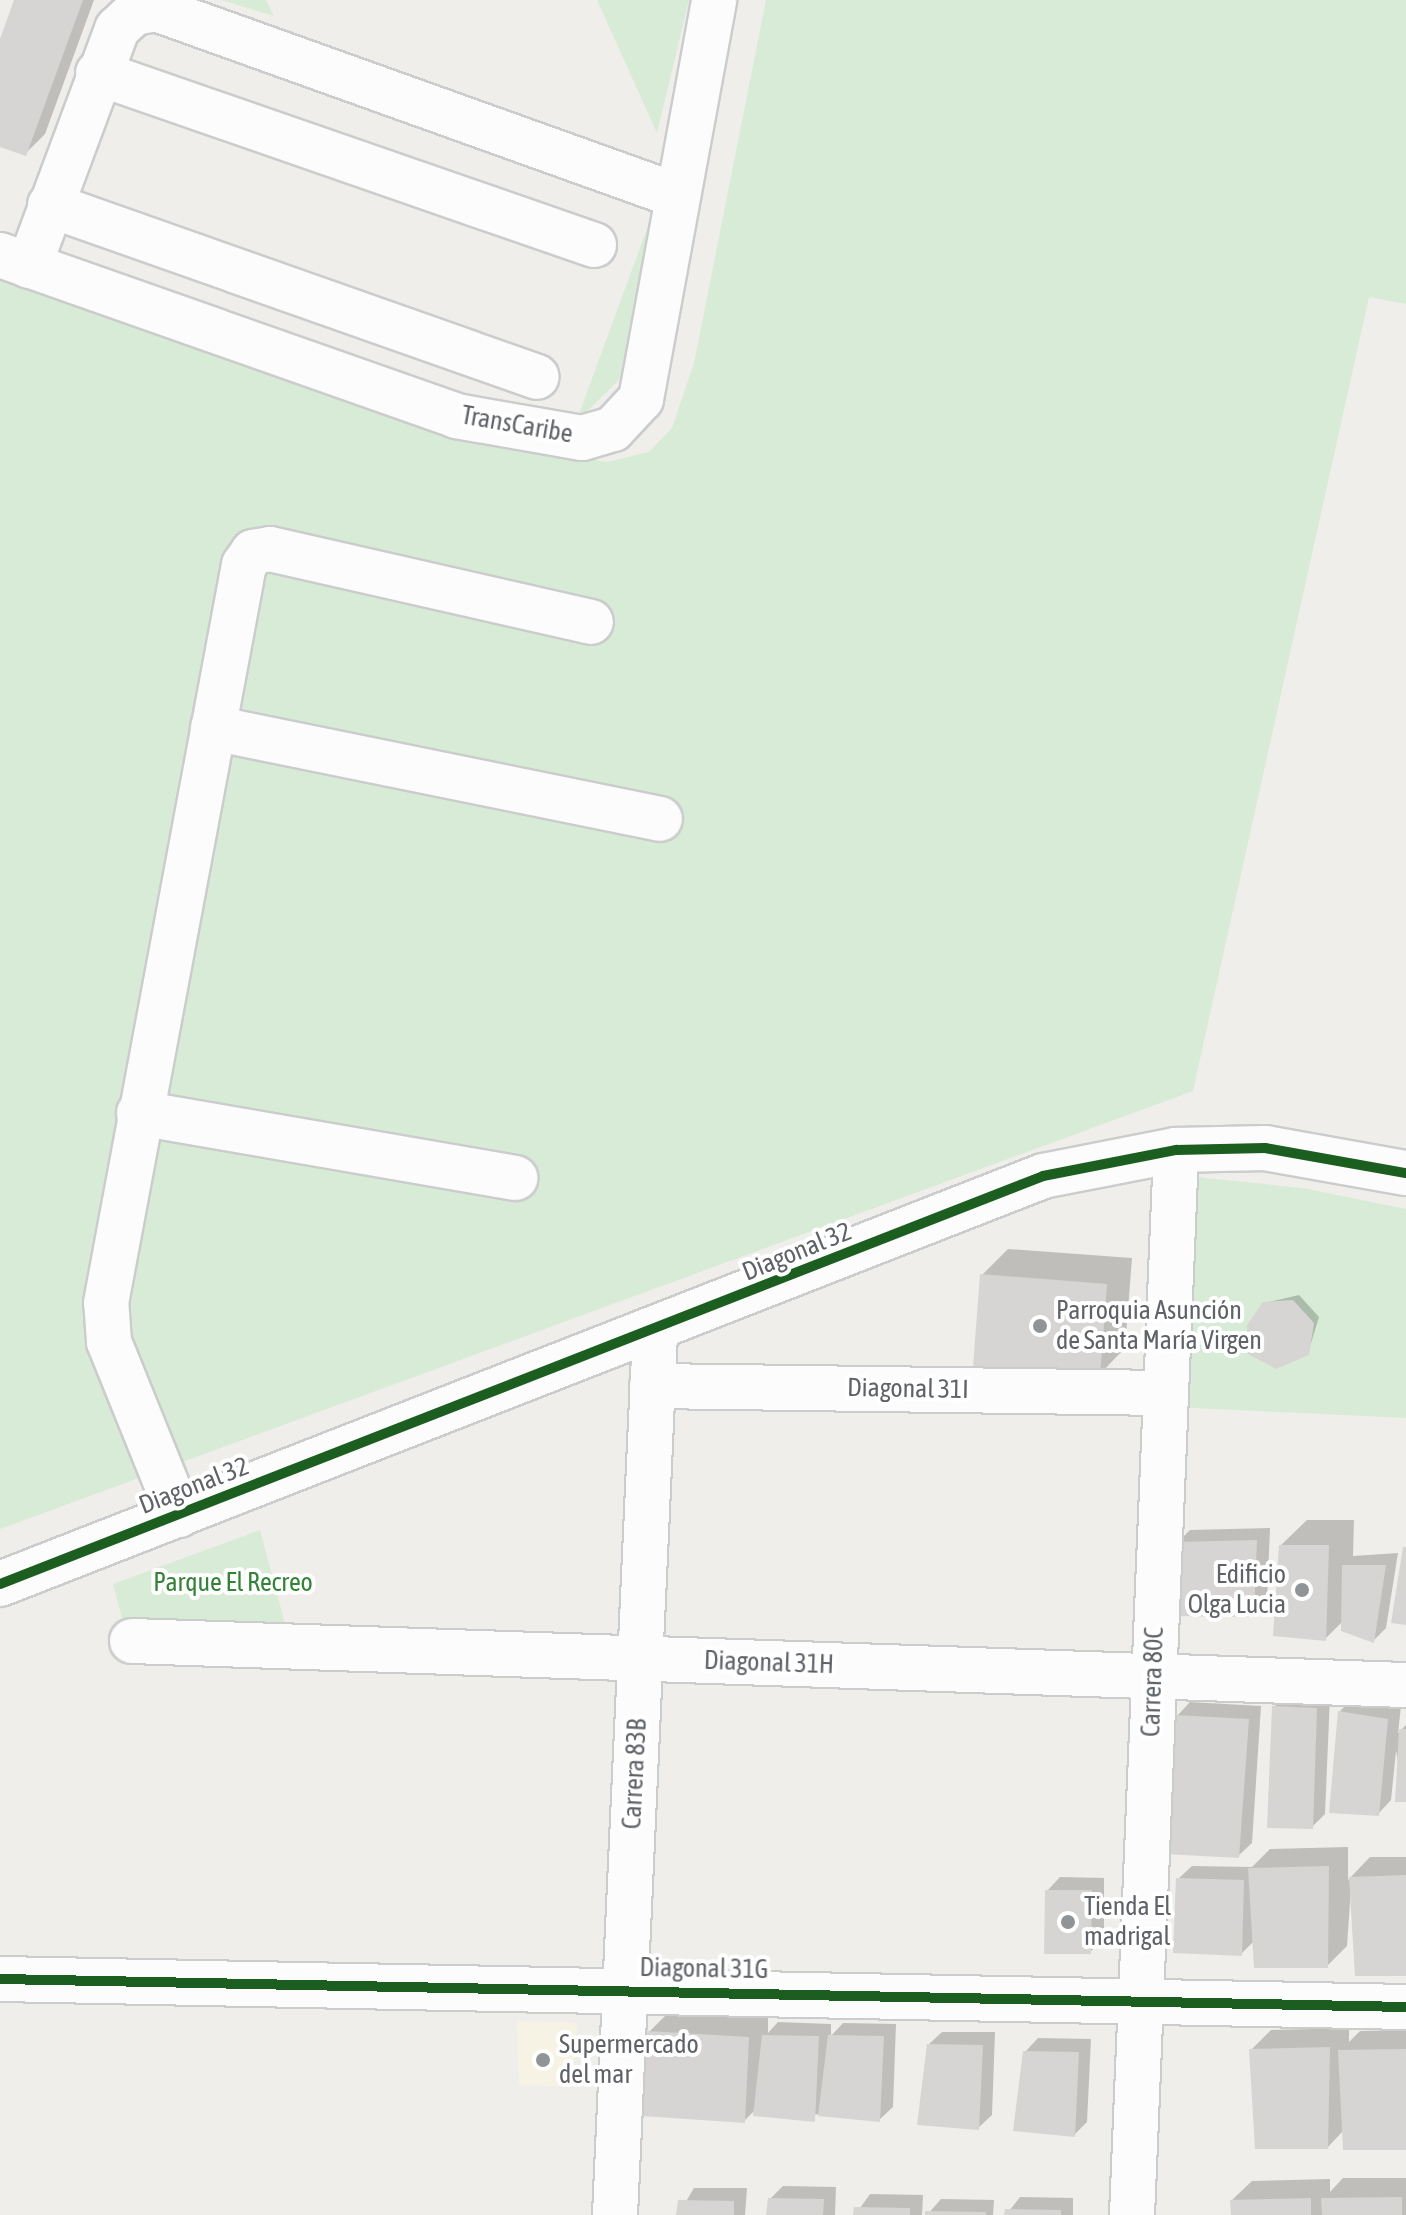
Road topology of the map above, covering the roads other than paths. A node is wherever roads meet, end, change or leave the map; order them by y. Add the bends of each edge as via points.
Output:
1 (714, 0) edge
2 (98, 73) junction
3 (678, 196) junction
4 (50, 205) junction
5 (594, 245) dead end
6 (15, 260) edge
7 (537, 377) dead end
8 (591, 622) dead end
9 (213, 728) junction
10 (660, 819) dead end
11 (139, 1113) junction
12 (1176, 1150) junction
13 (1406, 1173) edge
14 (515, 1178) dead end
15 (655, 1333) junction
16 (652, 1386) junction
17 (1164, 1393) junction
18 (179, 1515) junction
19 (0, 1584) edge
20 (132, 1641) dead end
21 (640, 1658) junction
22 (1153, 1678) junction
23 (1406, 1685) edge
24 (0, 1979) edge
25 (625, 1990) junction
26 (1140, 2001) junction
27 (1406, 2007) edge
28 (615, 2215) edge
29 (1132, 2215) edge

1 - 3 street, TransCaribe
2 - 3 street via 117,29 134,13 156,9
2 - 4 street
2 - 5 street
3 - 6 street, TransCaribe via 641,399 613,429 582,438 456,416
4 - 6 street
4 - 7 street
8 - 9 street via 270,549 253,552 244,565
9 - 10 street
9 - 11 street
11 - 14 street
11 - 18 street via 109,1271 109,1342
12 - 13 street, Diagonal 32 via 1265,1148
12 - 15 street, Diagonal 32 via 1043,1176
12 - 17 street, Carrera 80C
15 - 16 street, Carrera 83B
15 - 18 street, Diagonal 32
16 - 17 street, Diagonal 31I
16 - 21 street, Carrera 83B
17 - 22 street, Carrera 80C
18 - 19 street, Diagonal 32
20 - 21 street, Diagonal 31H
21 - 22 street, Diagonal 31H
21 - 25 street, Carrera 83B
22 - 23 street, Diagonal 31H
22 - 26 street, Carrera 80C
24 - 25 street, Diagonal 31G
25 - 26 street, Diagonal 31G
25 - 28 street, Carrera 83B
26 - 27 street, Diagonal 31G
26 - 29 street, Carrera 80C

